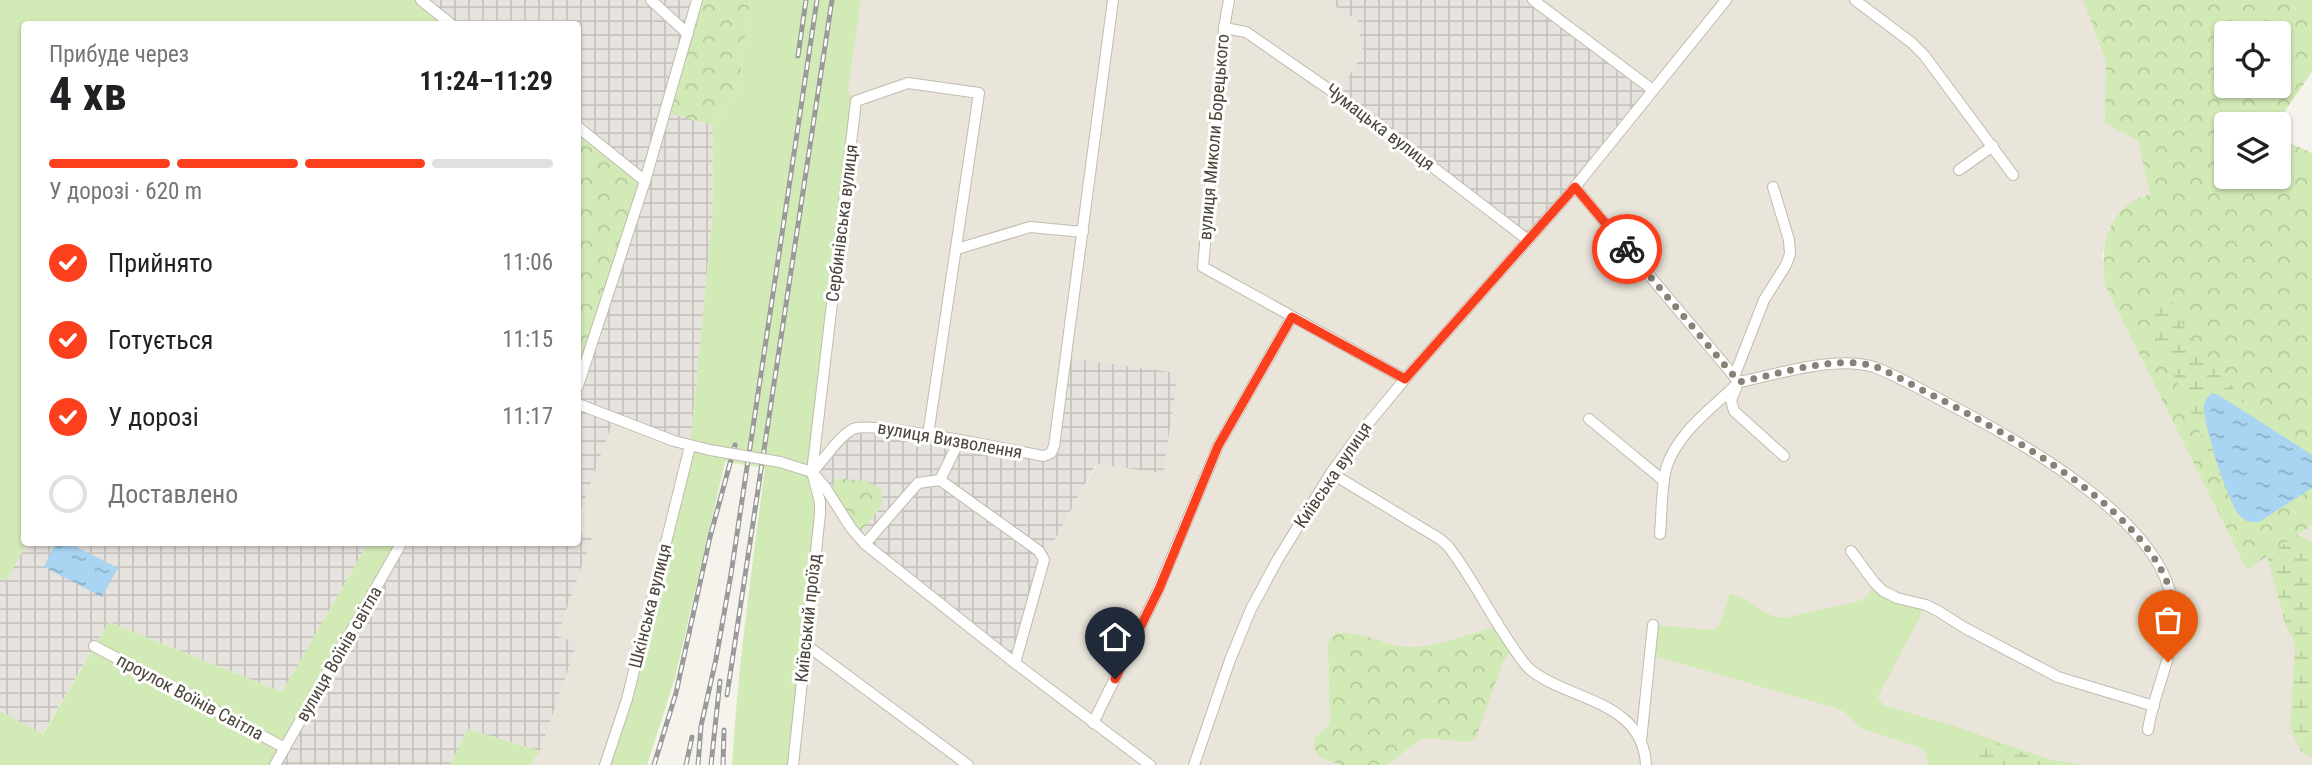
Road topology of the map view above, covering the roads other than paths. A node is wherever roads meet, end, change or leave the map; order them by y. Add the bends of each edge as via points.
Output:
1 (421, 0) edge
2 (651, 0) edge
3 (698, 0) edge
4 (1114, 0) edge
5 (1229, 0) edge
6 (1533, 0) edge
7 (1727, 0) edge
8 (1855, 0) edge
9 (447, 21) edge
10 (1224, 28) junction
11 (688, 34) junction
12 (1653, 90) junction
13 (581, 129) edge
14 (1993, 146) junction
15 (1959, 170) dead end
16 (2013, 175) dead end
17 (645, 181) junction
18 (1575, 187) junction
19 (1773, 187) dead end
20 (1083, 232) junction
21 (1528, 240) junction
22 (957, 249) junction
23 (1292, 317) junction
24 (581, 377) edge
25 (1405, 379) junction
26 (1737, 379) junction
27 (581, 405) edge
28 (1589, 419) dead end
29 (928, 435) junction
30 (959, 440) junction
31 (690, 446) junction
32 (1784, 456) dead end
33 (813, 472) junction
34 (1331, 473) junction
35 (940, 480) junction
36 (1664, 481) junction
37 (1660, 534) dead end
38 (865, 544) junction
39 (400, 546) edge
40 (1851, 551) dead end
41 (1653, 625) dead end
42 (805, 644) junction
43 (94, 646) dead end
44 (1015, 663) junction
45 (2154, 706) junction
46 (1093, 723) junction
47 (2148, 730) dead end
48 (1642, 741) junction
49 (285, 748) junction
50 (275, 765) edge
51 (606, 765) edge
52 (793, 765) edge
53 (968, 765) edge
54 (1150, 765) edge
55 (1194, 765) edge
56 (1646, 765) edge

1 - 9 street
2 - 11 street
3 - 11 street
4 - 20 street, вулиця Визволення
5 - 10 street, вулиця Миколи Борецького
6 - 12 street
7 - 12 street, Київська вулиця
8 - 14 street via 1924,55
10 - 21 street, Чумацька вулиця via 1246,32 1353,106
10 - 23 street, вулиця Миколи Борецького via 1203,267
11 - 17 street
12 - 18 street, Київська вулиця
13 - 17 street
14 - 15 street
14 - 16 street
17 - 24 street
18 - 21 street, Київська вулиця
18 - 26 street
19 - 26 street via 1790,254 1764,300
20 - 22 street via 1030,227
20 - 30 street, вулиця Визволення via 1051,453 1044,456
21 - 25 street, Київська вулиця
22 - 29 street
22 - 33 street, Сербинівська вулиця via 979,93 908,83 856,101
23 - 25 street
23 - 46 street via 1218,446 1156,595
25 - 34 street, Київська вулиця
26 - 32 street via 1731,400 1734,411
26 - 36 street via 1682,440 1668,463
26 - 45 street via 1833,363 1874,366 1995,428 2101,501 2145,545 2169,586 2172,641
27 - 31 street
28 - 36 street
29 - 30 street, вулиця Визволення
29 - 33 street, вулиця Визволення via 854,428
30 - 35 street
31 - 33 street, bridge
31 - 51 street, Шкінська вулиця via 637,663
33 - 38 street
33 - 42 street, Київський проїзд via 820,514
34 - 48 street via 1440,539 1527,667 1619,716
34 - 55 street, Київська вулиця via 1247,618
35 - 38 street via 918,483
35 - 44 street via 1039,551 1044,560
36 - 37 street
38 - 44 street
39 - 49 street, вулиця Воїнів світла
40 - 45 street via 1874,582 1897,598 1926,605 2058,677
41 - 48 street
42 - 52 street, Київський проїзд
42 - 53 street
43 - 49 street, проулок Воїнів Світла
44 - 46 street
45 - 47 street
46 - 54 street
48 - 56 street
49 - 50 street, вулиця Воїнів світла

